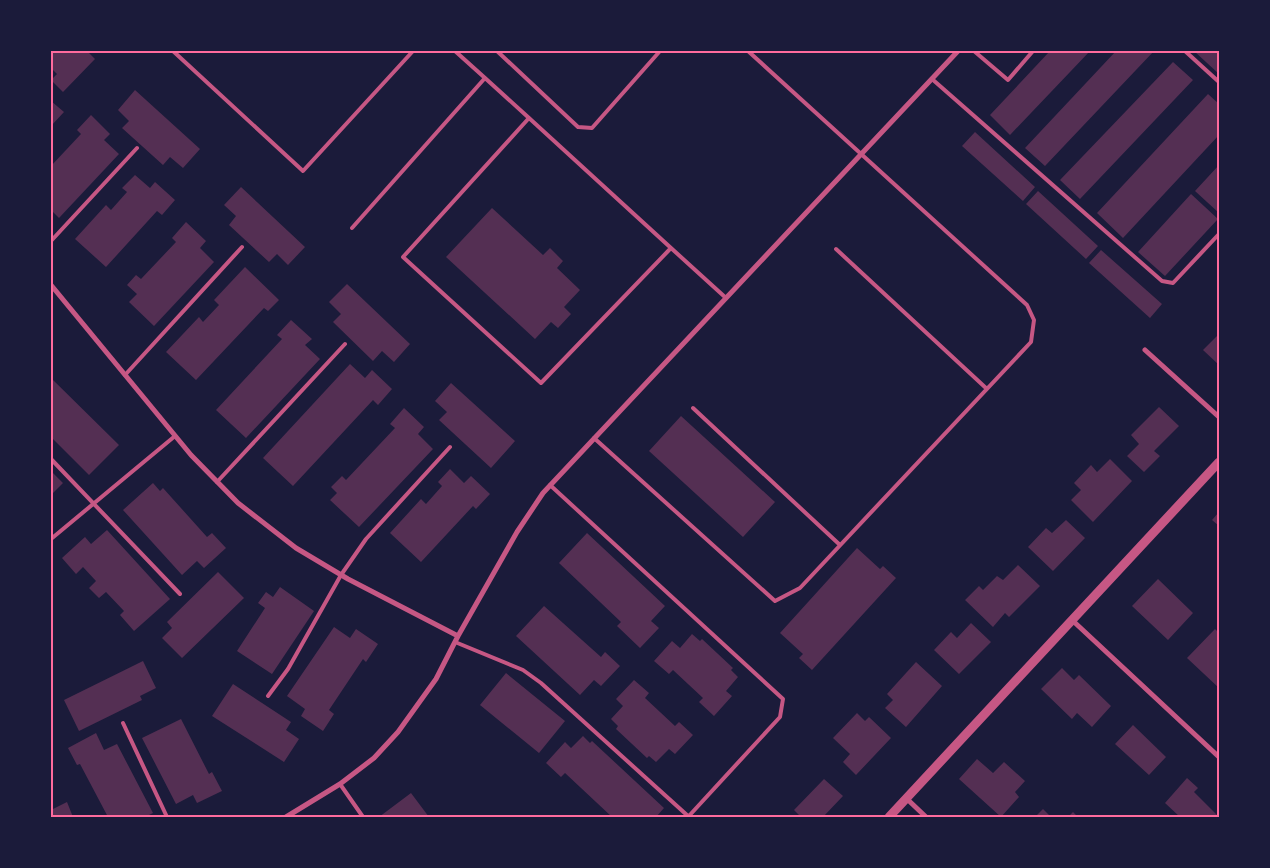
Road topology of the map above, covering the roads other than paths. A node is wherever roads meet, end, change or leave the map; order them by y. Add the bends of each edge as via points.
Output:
1 (173, 51) edge
2 (413, 51) edge
3 (454, 51) edge
4 (497, 51) edge
5 (660, 51) edge
6 (748, 51) edge
7 (958, 51) edge
8 (974, 51) edge
9 (1033, 51) edge
10 (1185, 51) edge
11 (485, 78) junction
12 (932, 79) junction
13 (1219, 82) edge
14 (529, 118) junction
15 (137, 148) dead end
16 (860, 155) junction
17 (352, 228) dead end
18 (1219, 234) edge
19 (51, 241) edge
20 (242, 247) dead end
21 (671, 248) junction
22 (836, 249) dead end
23 (51, 285) edge
24 (726, 298) junction
25 (345, 344) dead end
26 (1146, 350) dead end
27 (125, 375) junction
28 (987, 389) junction
29 (693, 408) dead end
30 (1219, 416) edge
31 (175, 436) junction
32 (594, 438) junction
33 (450, 447) dead end
34 (51, 459) edge
35 (1219, 462) edge
36 (217, 482) junction
37 (550, 485) junction
38 (93, 503) junction
39 (51, 539) edge
40 (840, 545) junction
41 (341, 575) junction
42 (180, 594) dead end
43 (1072, 620) junction
44 (458, 636) junction
45 (455, 642) junction
46 (268, 696) dead end
47 (122, 723) dead end
48 (1219, 757) edge
49 (340, 784) junction
50 (906, 798) junction
51 (167, 817) edge
52 (286, 817) edge
53 (363, 817) edge
54 (688, 817) edge
55 (889, 817) edge
56 (926, 817) edge

1 - 2 lane via 303,171
3 - 11 lane
4 - 5 lane via 578,127 586,129 592,128
6 - 16 lane
7 - 12 street
8 - 9 lane via 1008,80
10 - 13 lane
11 - 14 lane
11 - 17 lane
12 - 16 street
12 - 18 lane via 1162,281 1173,283
14 - 21 lane
14 - 21 lane via 403,257 541,383
15 - 19 lane
16 - 24 street
16 - 28 lane via 1027,304 1034,320 1031,342
20 - 27 lane
21 - 24 lane
22 - 28 lane
23 - 27 street
24 - 32 street
25 - 36 lane
26 - 30 street
27 - 31 street
28 - 40 lane
29 - 40 lane
31 - 36 street
31 - 38 lane
32 - 37 street
32 - 40 lane via 775,601 800,588
33 - 41 lane via 366,538
34 - 38 lane
35 - 43 street
36 - 41 street via 238,503 296,548
37 - 44 street via 517,532
37 - 54 lane via 783,699 780,717
38 - 39 lane
38 - 42 lane
41 - 44 street
41 - 46 lane via 288,669
43 - 48 street
43 - 50 street
44 - 45 street
45 - 49 street via 436,679 398,732 374,758
45 - 54 lane via 524,670
47 - 51 lane
49 - 52 street
49 - 53 lane
50 - 55 street
50 - 56 street

